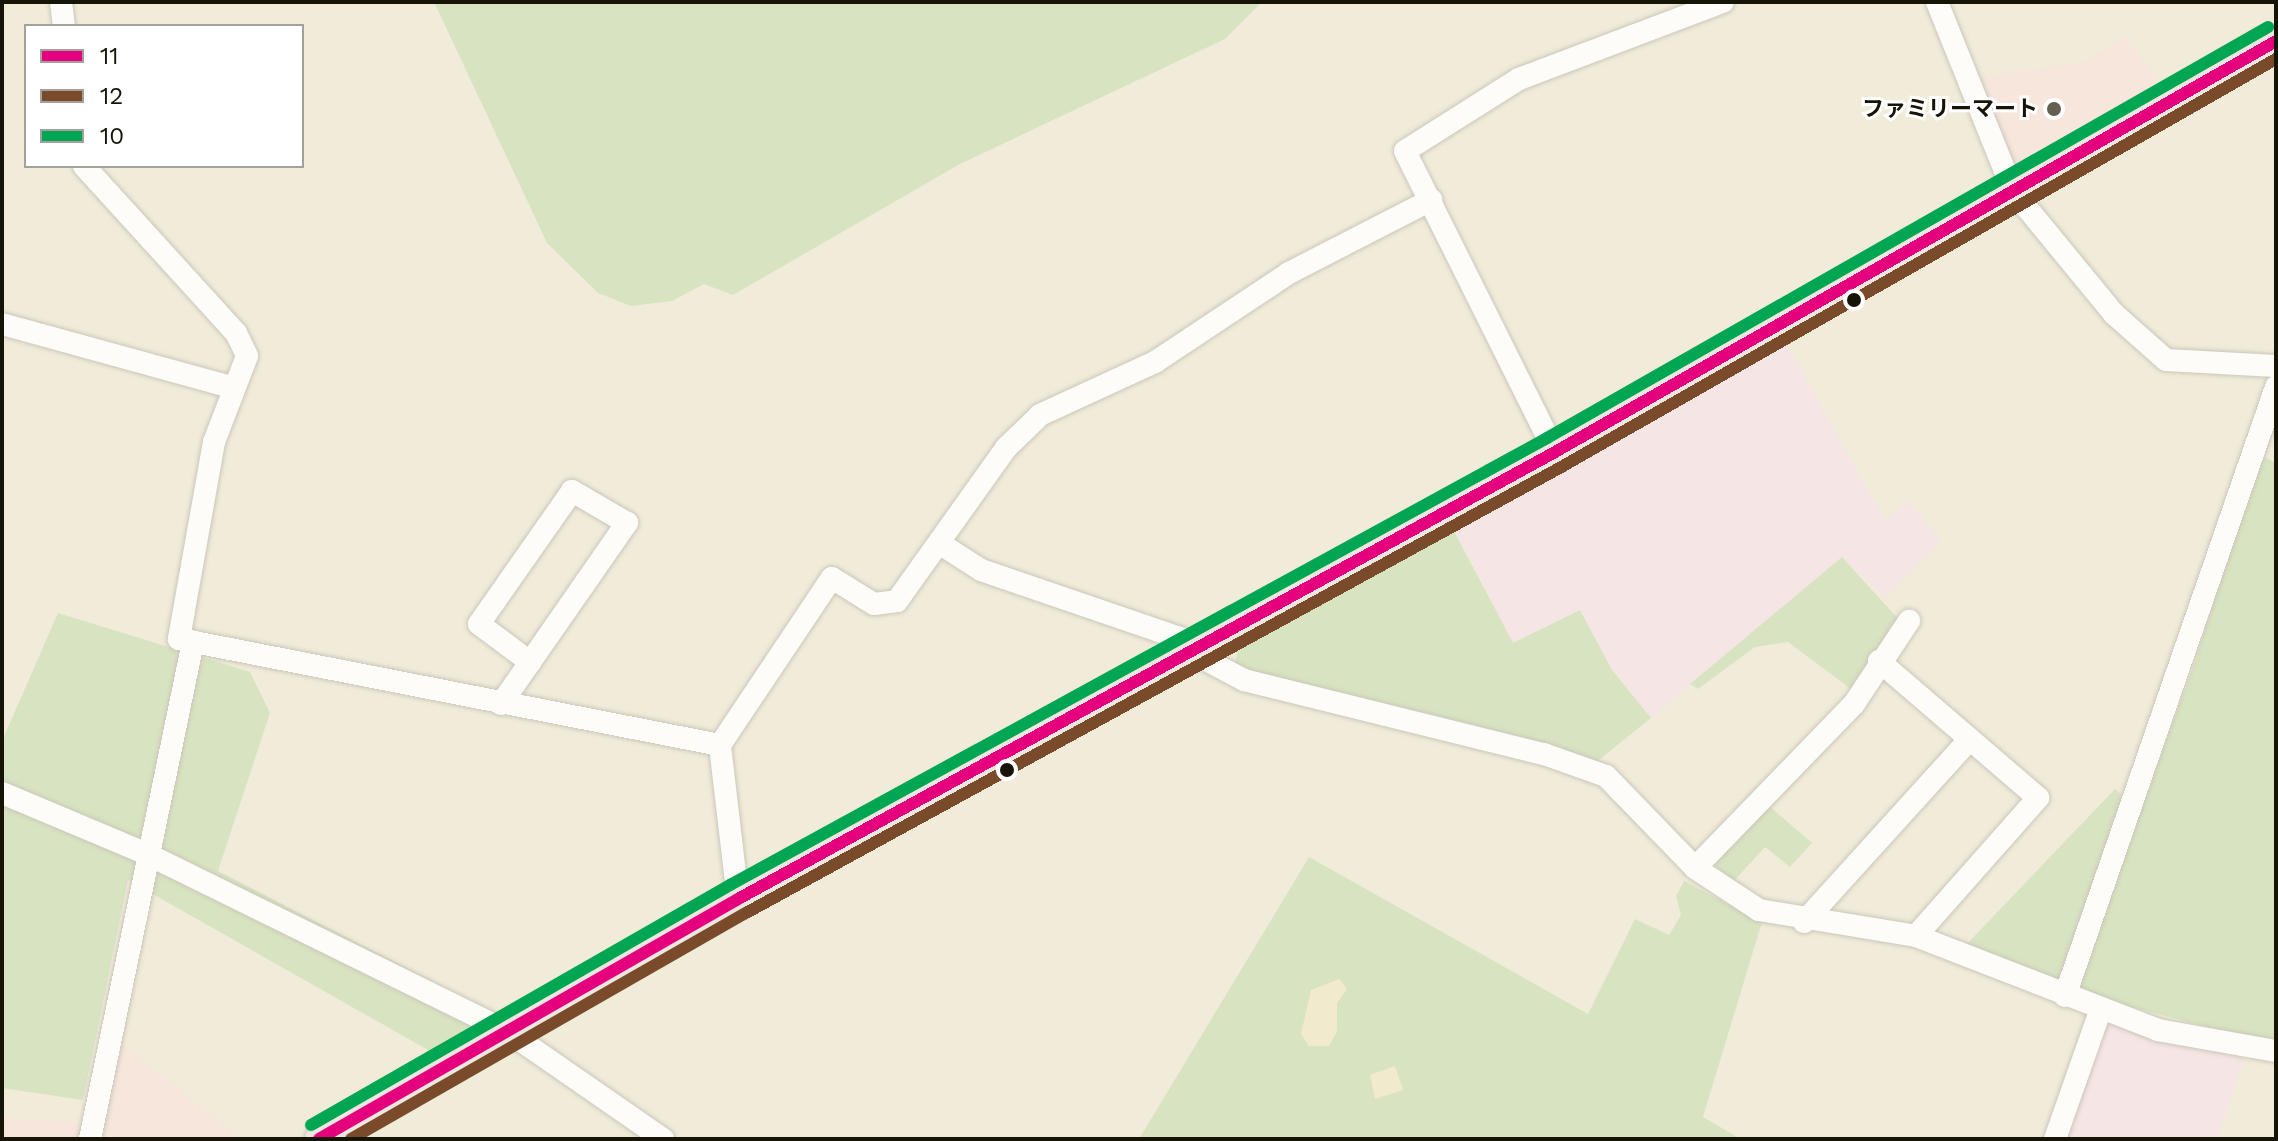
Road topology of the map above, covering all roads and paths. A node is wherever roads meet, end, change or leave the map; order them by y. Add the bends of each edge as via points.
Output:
1 (61, 2) edge
2 (1723, 2) edge
3 (1937, 2) edge
4 (64, 24) edge
5 (2276, 41) edge
6 (86, 168) edge
7 (2013, 191) junction
8 (1431, 200) junction
9 (2, 324) edge
10 (2276, 366) edge
11 (231, 387) junction
12 (2276, 387) edge
13 (1555, 452) junction
14 (939, 543) junction
15 (1909, 621) dead end
16 (193, 642) junction
17 (1193, 653) junction
18 (1879, 661) junction
19 (530, 662) junction
20 (501, 704) junction
21 (1969, 740) junction
22 (720, 745) junction
23 (2, 793) edge
24 (145, 853) junction
25 (1695, 868) junction
26 (738, 899) junction
27 (1804, 922) junction
28 (1916, 936) junction
29 (2065, 996) junction
30 (2100, 1011) junction
31 (507, 1031) junction
32 (2276, 1051) edge
33 (652, 1136) edge
34 (90, 1139) edge
35 (319, 1139) edge
36 (2055, 1139) edge

1 - 4 street
2 - 8 street via 1519,79 1405,151
3 - 7 street
5 - 7 main road
6 - 11 street via 236,333 247,356
7 - 10 street via 2114,314 2166,360
7 - 13 main road
8 - 13 street
8 - 14 street via 1289,273 1155,362 1040,415 1006,448
9 - 11 street
11 - 16 street via 186,579 179,639
12 - 29 street
13 - 17 main road
14 - 17 street via 981,570 1180,638
14 - 22 street via 897,601 874,604 832,578
15 - 18 street
16 - 20 street
16 - 24 street
17 - 25 street via 1244,680 1544,754 1606,776
17 - 26 main road
18 - 21 street
18 - 25 street via 1854,704
19 - 19 street via 627,523 572,491 479,624
19 - 20 street
20 - 22 street
21 - 27 street
21 - 28 street via 2038,798
22 - 26 street
23 - 24 street
24 - 31 street
24 - 34 street
25 - 27 street via 1759,910
26 - 31 main road
27 - 28 street
28 - 29 street
29 - 30 street
30 - 32 street via 2158,1030
30 - 36 street
31 - 33 street
31 - 35 main road

